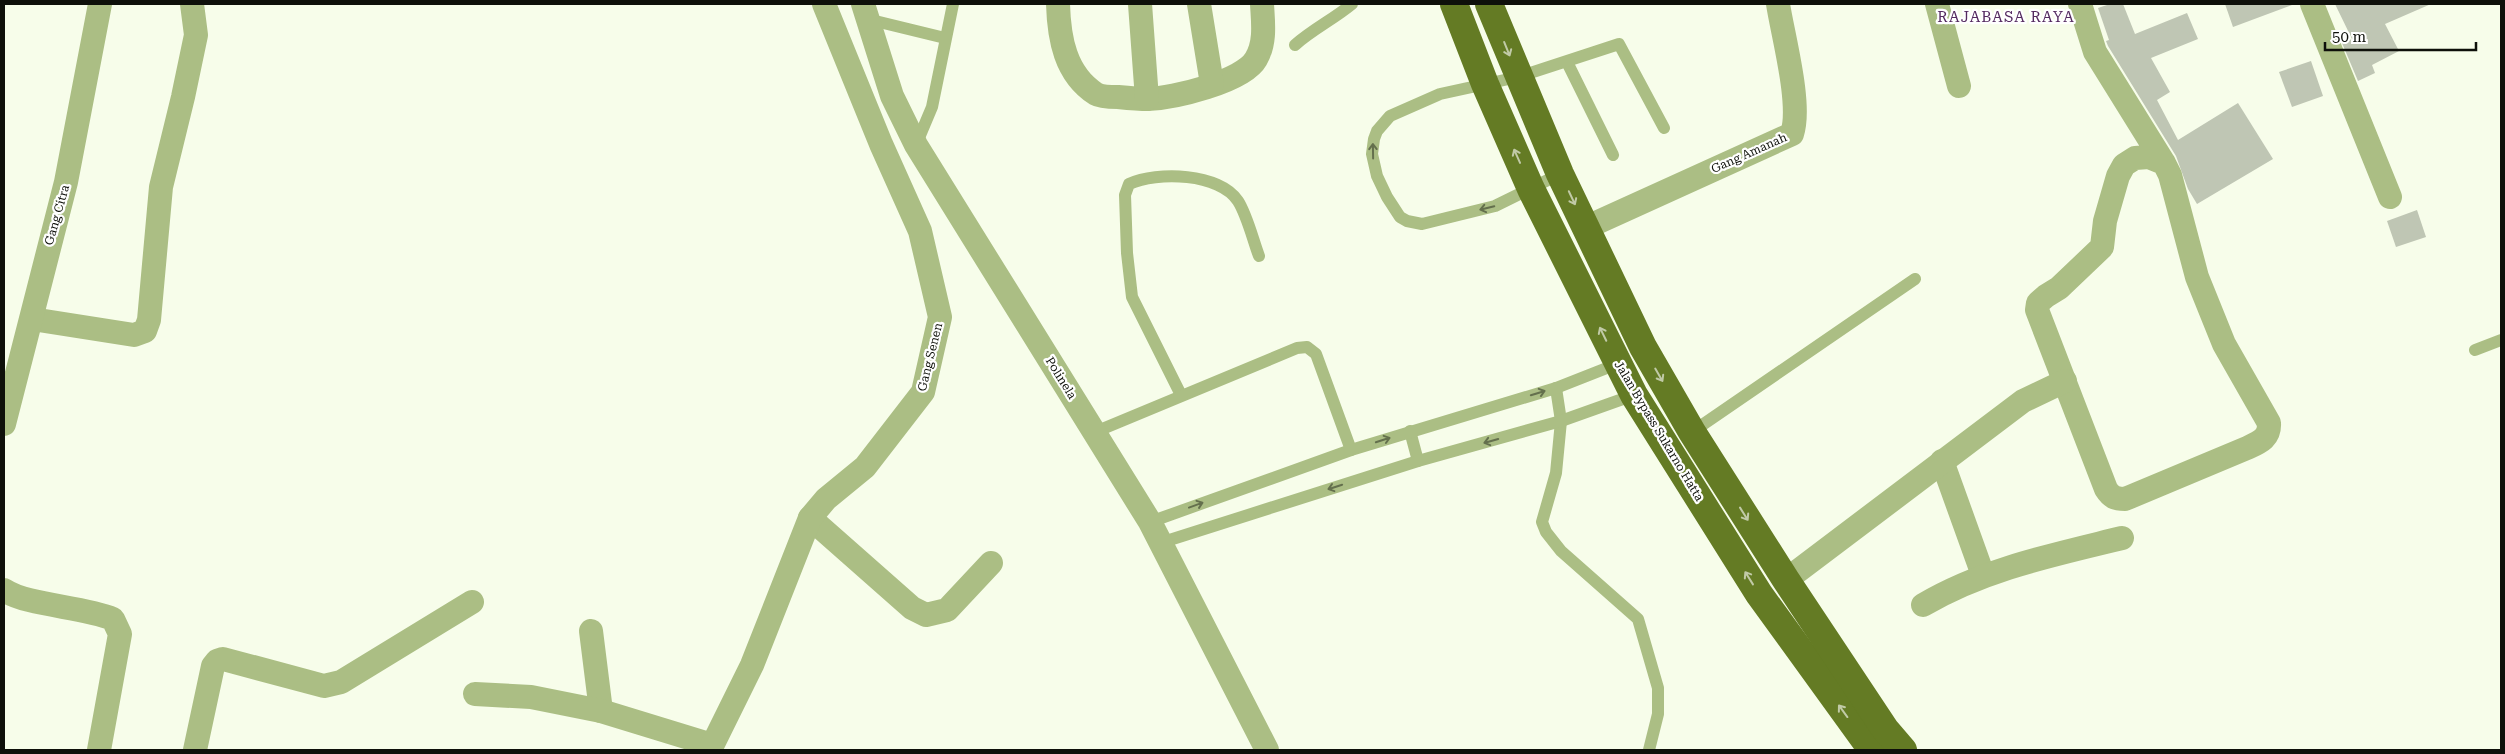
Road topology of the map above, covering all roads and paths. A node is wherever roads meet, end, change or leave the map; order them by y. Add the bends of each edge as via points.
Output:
1 (100, 4) edge
2 (192, 4) edge
3 (824, 4) edge
4 (953, 4) edge
5 (1058, 4) edge
6 (1140, 4) edge
7 (1199, 4) edge
8 (1262, 4) edge
9 (1352, 4) edge
10 (1454, 4) edge
11 (1489, 4) edge
12 (1778, 4) edge
13 (1937, 4) edge
14 (2080, 4) edge
15 (2312, 4) edge
16 (865, 11) edge
17 (945, 38) junction
18 (1295, 45) dead end
19 (1567, 62) junction
20 (1518, 77) junction
21 (1212, 84) junction
22 (1485, 84) junction
23 (1959, 86) dead end
24 (1147, 99) junction
25 (1664, 128) dead end
26 (916, 145) junction
27 (1613, 155) dead end
28 (2164, 162) junction
29 (1560, 174) junction
30 (1531, 189) junction
31 (2390, 197) dead end
32 (1586, 228) junction
33 (1259, 256) dead end
34 (1915, 279) dead end
35 (32, 319) junction
36 (2501, 340) edge
37 (2475, 350) dead end
38 (1617, 364) junction
39 (2065, 380) junction
40 (1556, 388) junction
41 (1181, 395) junction
42 (1634, 395) junction
43 (1561, 421) junction
44 (4, 424) edge
45 (1410, 431) junction
46 (1095, 432) junction
47 (1692, 432) junction
48 (1351, 450) junction
49 (1418, 461) junction
50 (1942, 461) junction
51 (810, 518) junction
52 (1150, 522) junction
53 (2122, 538) dead end
54 (1160, 543) junction
55 (990, 563) dead end
56 (1983, 575) junction
57 (1786, 580) junction
58 (4, 590) edge
59 (472, 602) dead end
60 (1923, 605) dead end
61 (591, 631) dead end
62 (475, 694) dead end
63 (601, 711) junction
64 (711, 747) edge
65 (99, 750) edge
66 (195, 750) edge
67 (1267, 750) edge
68 (1649, 750) edge
69 (1872, 750) edge
70 (1903, 750) edge

1 - 35 street, Gang Citra via 66,182
2 - 35 street via 196,35 161,187 149,320 145,330 134,335
3 - 51 street, Gang Senen via 920,231 940,317 923,392 864,467 826,499
4 - 17 lane
5 - 24 street via 1058,28 1064,51 1084,85 1098,96
6 - 24 street
7 - 21 street
8 - 21 street via 1263,41 1256,61 1241,74
9 - 18 lane
10 - 22 highway, Jalan Bypass Sukarno Hatta
11 -> 20 highway
12 - 32 street, Gang Amanah via 1795,107 1796,124 1792,134
13 - 23 street
14 - 28 street via 2095,52
15 - 31 street
16 - 17 lane
16 - 26 street, Polinela via 892,96
17 - 26 lane via 932,107
19 - 20 lane
19 - 25 lane via 1619,44
19 - 27 lane
20 - 22 lane
20 - 29 highway
21 - 24 street via 1189,92
30 -> 22 highway, Jalan Bypass Sukarno Hatta
30 -> 22 lane via 1495,206 1422,224 1400,217 1386,197 1372,154 1377,131 1390,116 1440,94
26 - 46 street, Polinela
28 - 39 street via 2149,156 2135,158 2124,165 2105,221 2102,247 2059,288 2038,303 2037,310
28 - 39 street via 2175,189 2201,285 2224,344 2268,423 2269,432 2262,441 2125,500 2112,498
29 - 30 lane
29 -> 32 highway
38 -> 30 highway, Jalan Bypass Sukarno Hatta
32 -> 47 highway via 1642,347
33 - 41 lane via 1238,202 1226,189 1176,176 1152,177 1129,184 1125,194 1132,297
34 - 47 lane
35 - 44 street, Gang Citra
36 - 37 lane
38 - 40 lane
38 - 42 highway, Jalan Bypass Sukarno Hatta
39 - 50 street via 2023,401
40 - 43 lane
45 -> 40 lane
41 - 46 lane
41 - 48 lane via 1297,348 1307,347 1316,354
42 - 43 lane
69 -> 42 highway, Jalan Bypass Sukarno Hatta via 1758,594
43 -> 49 lane
43 - 68 lane via 1556,473 1542,522 1561,550 1638,619 1658,688 1658,714
48 -> 45 lane
45 - 49 lane
46 - 52 street, Polinela
47 -> 57 highway
52 -> 48 lane
49 -> 54 lane
50 - 56 street
50 - 57 street
51 - 55 street via 912,608 926,615 946,610
51 - 64 street, Gang Senen via 752,665
52 - 54 street, Polinela
53 - 56 street
54 - 67 street, Polinela
56 - 60 street
57 - 70 highway
58 - 65 street via 30,599 97,612 113,619 120,634
59 - 66 street via 341,682 324,686 223,659 217,661 213,666
61 - 63 street
62 - 63 street via 531,697
63 - 64 street

